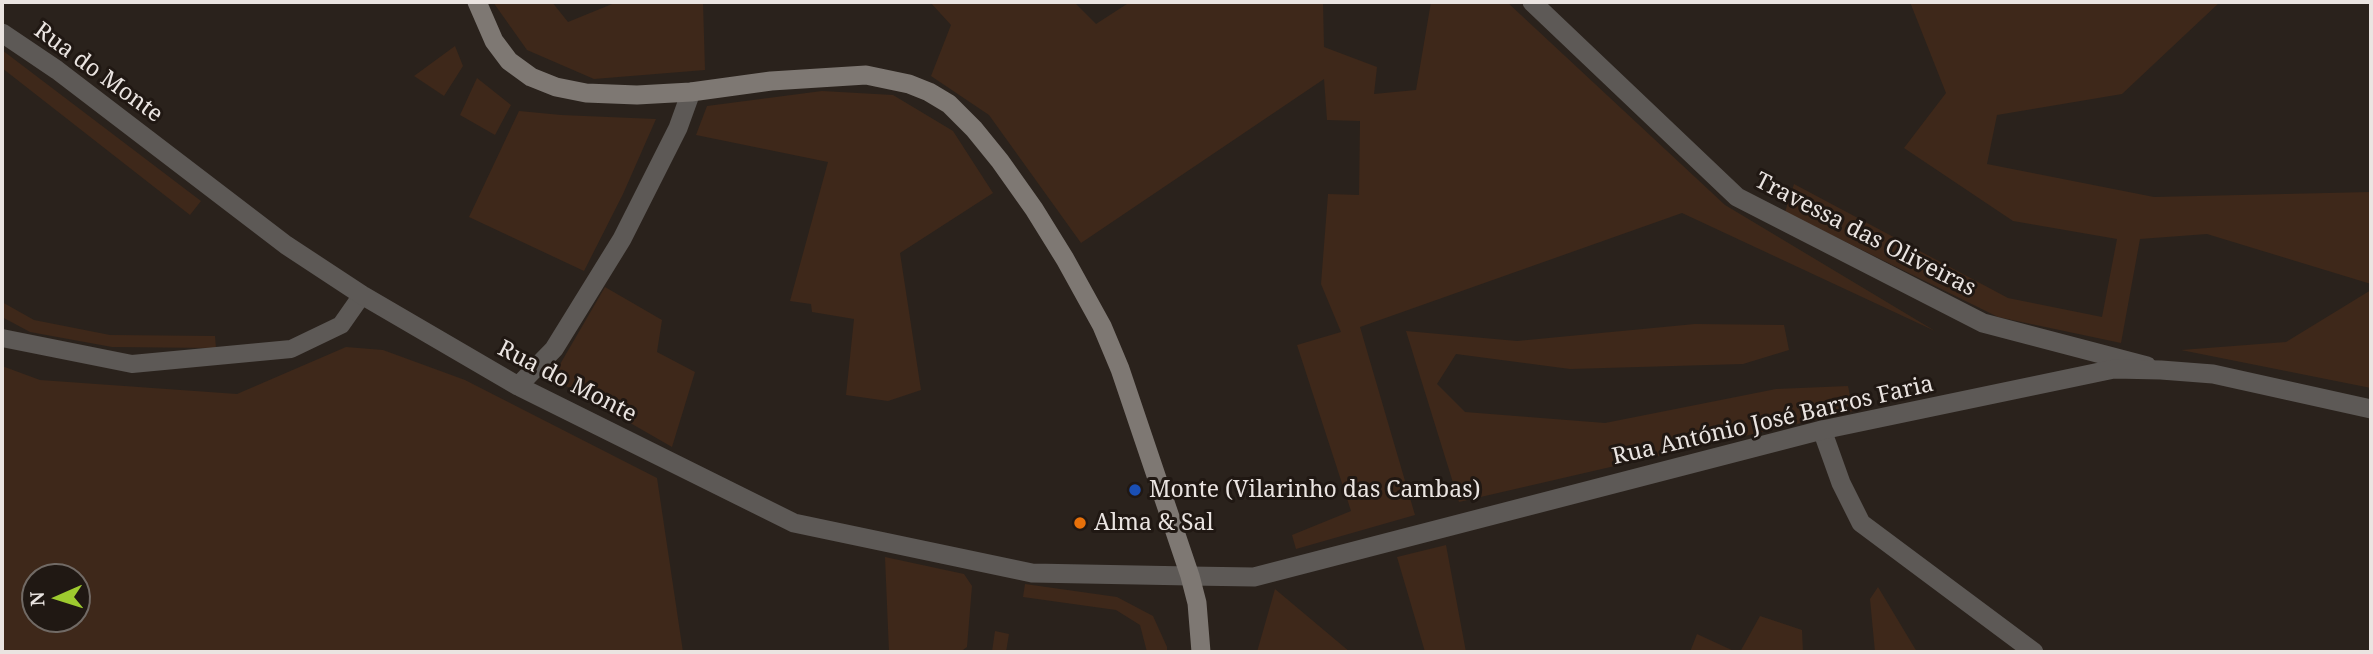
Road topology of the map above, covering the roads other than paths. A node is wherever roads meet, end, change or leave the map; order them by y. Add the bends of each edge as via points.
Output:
1 (477, 2) edge
2 (1532, 2) edge
3 (2, 33) edge
4 (691, 92) junction
5 (362, 295) junction
6 (2, 338) edge
7 (2161, 370) junction
8 (518, 386) junction
9 (2371, 410) edge
10 (1822, 430) junction
11 (1190, 576) junction
12 (1201, 652) edge
13 (2034, 652) edge

1 - 4 main road via 494,41 509,61 531,77 586,93
2 - 7 street, Travessa das Oliveiras via 1737,197 1983,323
3 - 5 street, Rua do Monte via 286,245
4 - 8 street via 678,128 622,239 554,349
4 - 11 main road via 866,75 909,84 950,104 992,150 1034,209 1102,326
5 - 6 lane via 341,325 291,348 132,364
5 - 8 street, Rua do Monte
7 - 9 street, Rua António José Barros Faria via 2213,374
7 - 10 street, Rua António José Barros Faria via 2114,369
8 - 11 street, Rua do Monte via 794,523 1032,573
10 - 11 street, Rua António José Barros Faria via 1254,577
10 - 13 street via 1861,523
11 - 12 main road

